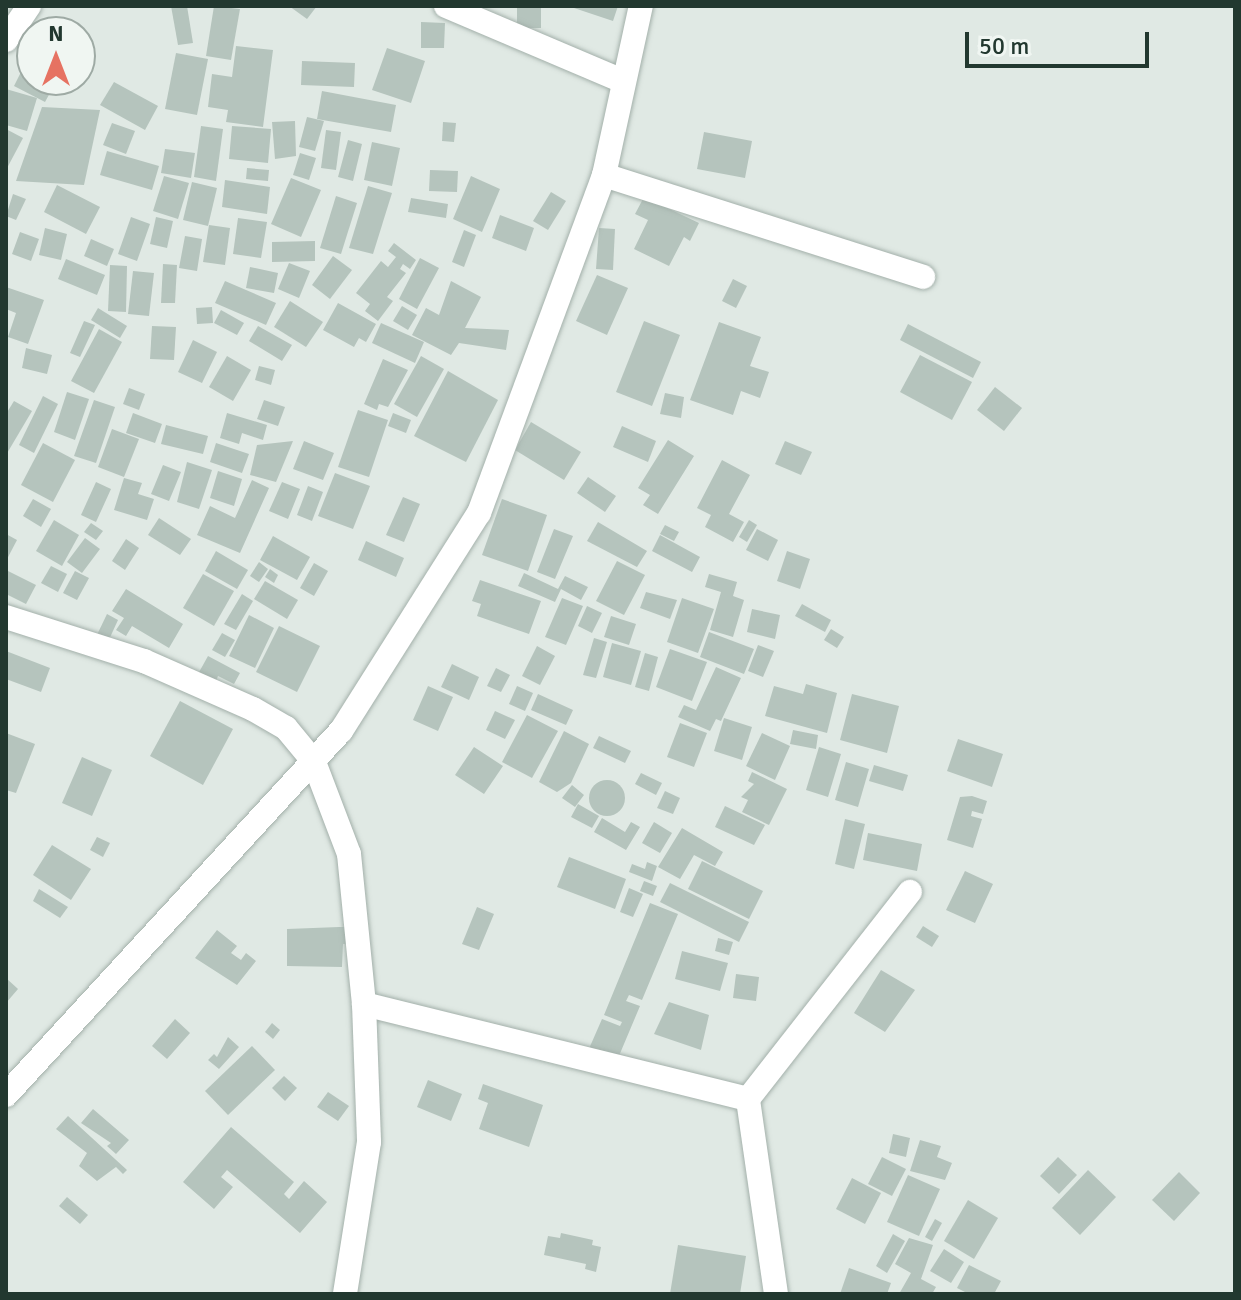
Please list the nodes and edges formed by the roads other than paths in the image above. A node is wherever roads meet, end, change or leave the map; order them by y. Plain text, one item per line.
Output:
1 (29, 6) edge
2 (446, 6) edge
3 (641, 6) edge
4 (6, 40) edge
5 (623, 81) junction
6 (604, 175) junction
7 (923, 277) dead end
8 (6, 617) edge
9 (314, 762) junction
10 (910, 892) dead end
11 (364, 1004) junction
12 (6, 1095) edge
13 (748, 1099) junction
14 (345, 1294) edge
15 (776, 1294) edge

1 - 4 street
2 - 5 street
3 - 5 street
5 - 6 street
6 - 7 street
6 - 9 street
8 - 9 street
9 - 11 street
9 - 12 street
10 - 13 street
11 - 13 street
11 - 14 street
13 - 15 street

